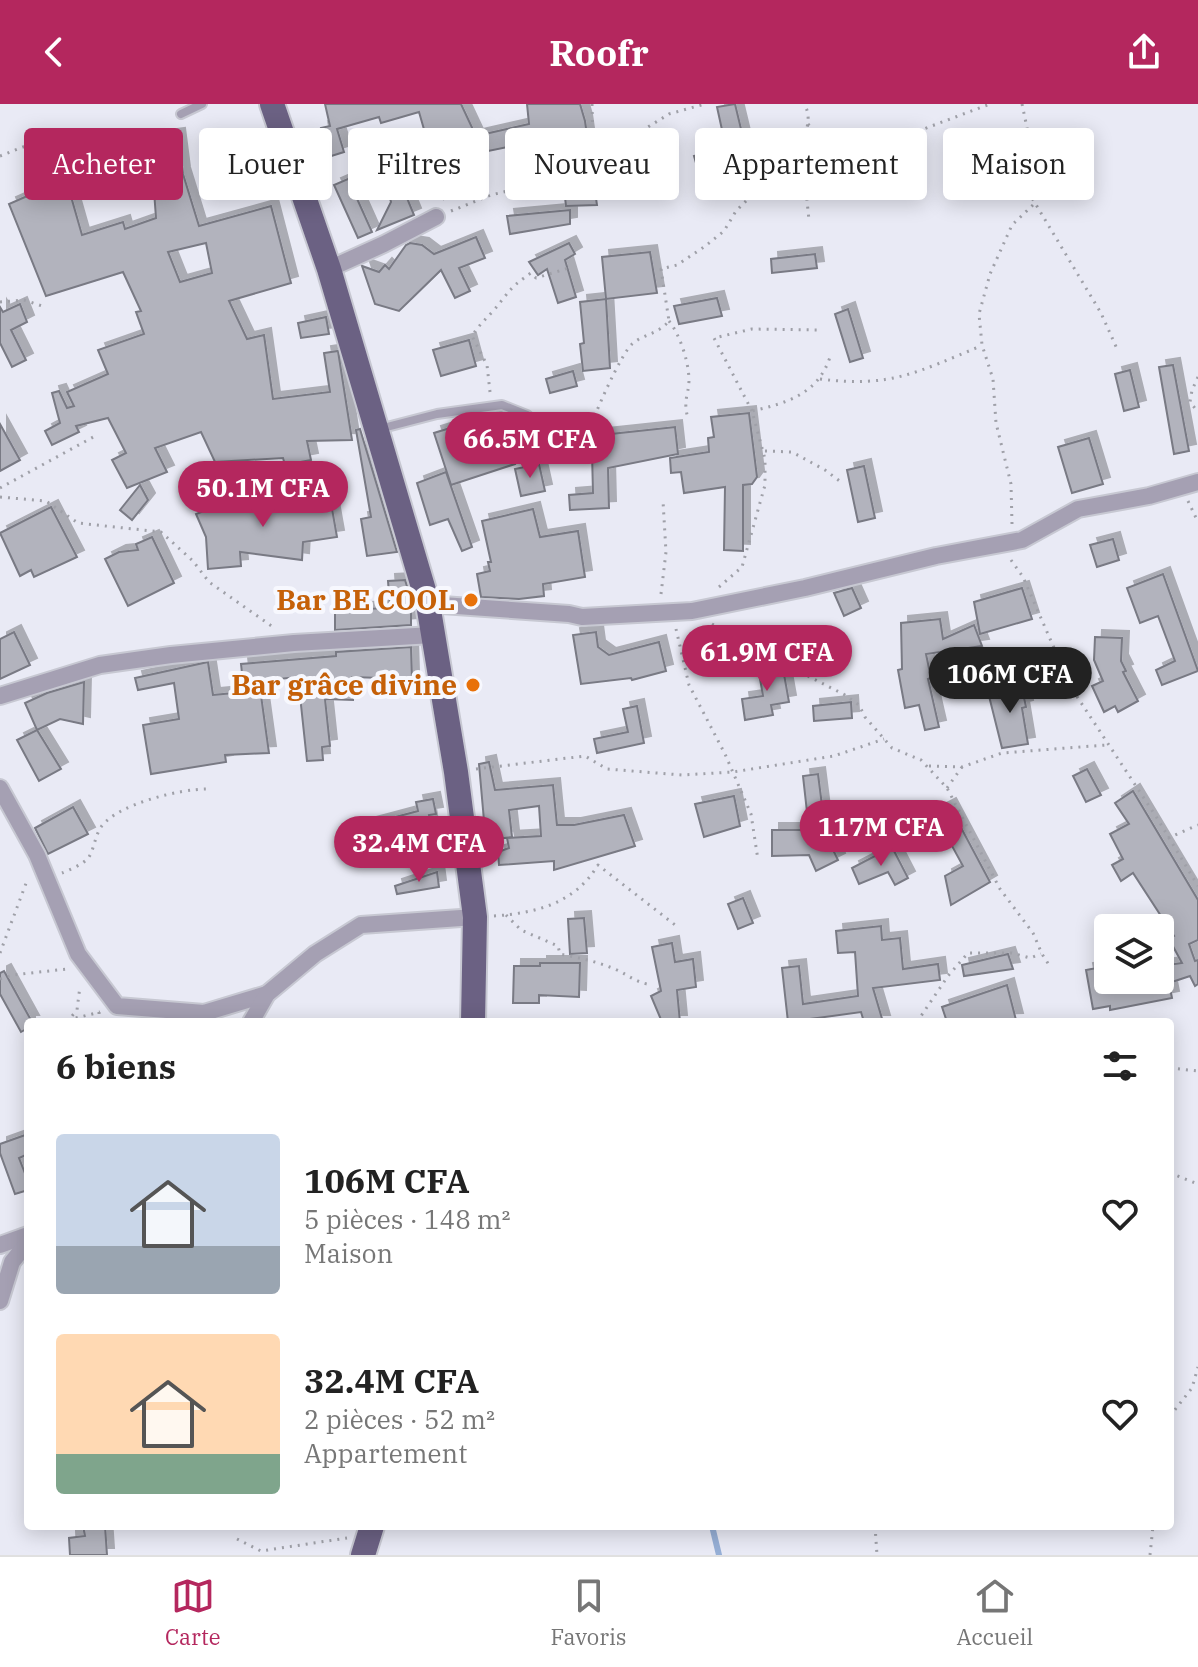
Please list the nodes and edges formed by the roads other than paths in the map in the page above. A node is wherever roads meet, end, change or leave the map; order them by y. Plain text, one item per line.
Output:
1 (202, 104) edge
2 (272, 104) edge
3 (181, 114) dead end
4 (436, 217) road end
5 (329, 269) junction
6 (378, 429) junction
7 (545, 430) road end
8 (1198, 482) edge
9 (428, 604) junction
10 (433, 635) junction
11 (0, 696) edge
12 (0, 788) edge
13 (475, 917) junction
14 (267, 994) junction
15 (253, 1018) edge
16 (473, 1018) edge
17 (24, 1236) edge
18 (0, 1245) edge
19 (24, 1247) edge
20 (0, 1301) edge

1 - 3 lane
2 - 5 main road
4 - 5 street
5 - 6 main road
6 - 7 lane
6 - 9 main road
8 - 9 street
9 - 10 main road
10 - 11 street
10 - 13 main road
12 - 14 street
13 - 14 street
13 - 16 main road
14 - 15 street
17 - 18 street
19 - 20 street

